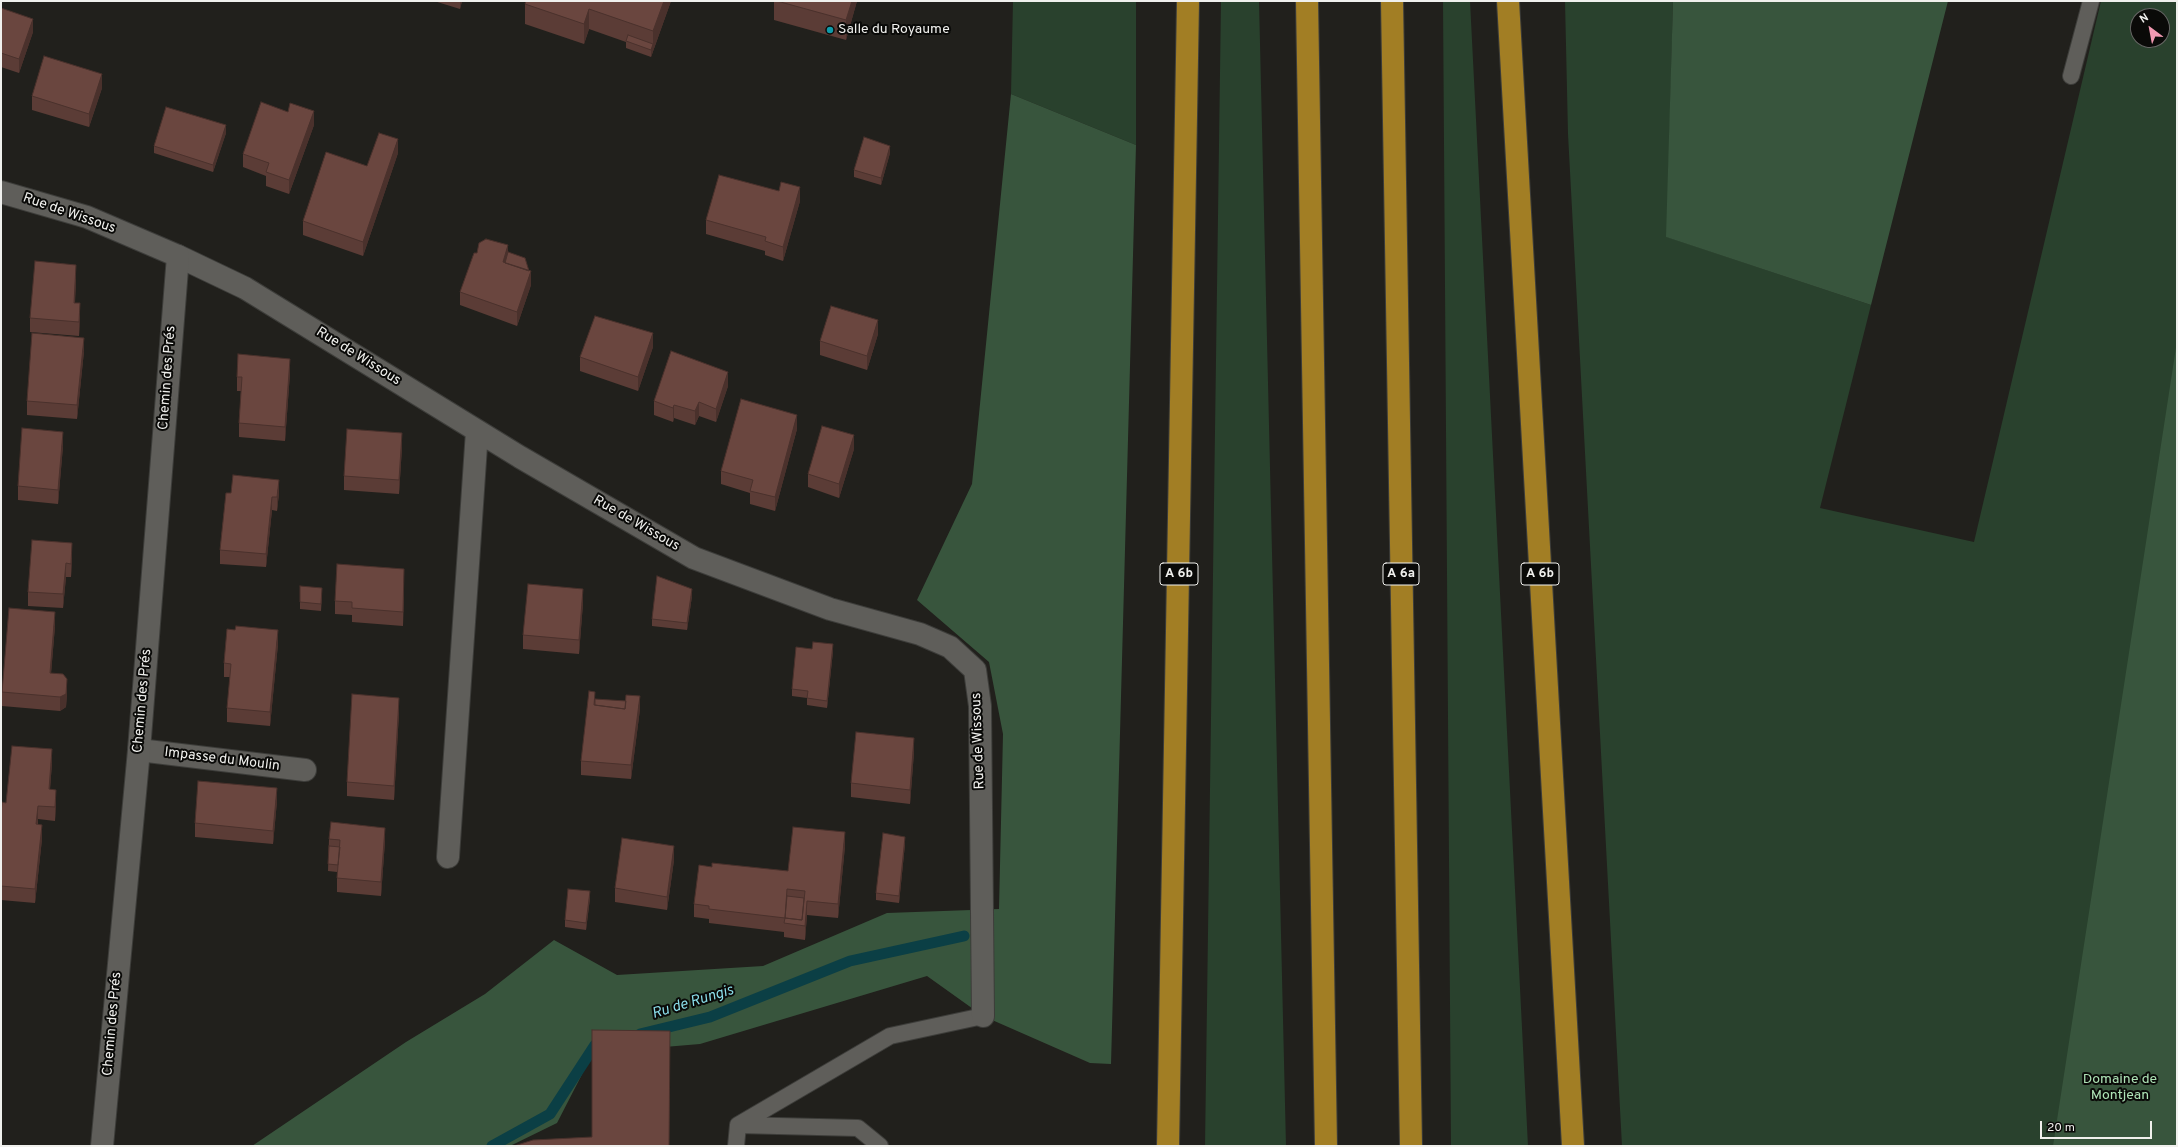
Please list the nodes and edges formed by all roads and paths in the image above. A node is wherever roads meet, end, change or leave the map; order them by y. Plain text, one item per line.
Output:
1 (1188, 1) edge
2 (1307, 1) edge
3 (1392, 1) edge
4 (1508, 1) edge
5 (2091, 1) edge
6 (2071, 76) dead end
7 (1, 192) edge
8 (178, 256) junction
9 (477, 431) junction
10 (139, 750) junction
11 (305, 770) dead end
12 (448, 856) dead end
13 (983, 1016) joint
14 (738, 1125) junction
15 (102, 1146) edge
16 (736, 1146) edge
17 (880, 1146) edge
18 (1168, 1146) edge
19 (1326, 1146) edge
20 (1411, 1146) edge
21 (1573, 1146) edge

1 - 18 highway, A 6b
2 - 19 highway
3 - 20 highway, A 6a
4 - 21 highway, A 6b
5 - 6 lane
7 - 8 street, Rue de Wissous
8 - 9 street, Rue de Wissous
8 - 10 street, Chemin des Prés
9 - 12 street
9 - 13 street, Rue de Wissous
10 - 11 street, Impasse du Moulin
10 - 15 street, Chemin des Prés
13 - 14 lane
14 - 16 lane
14 - 17 lane

